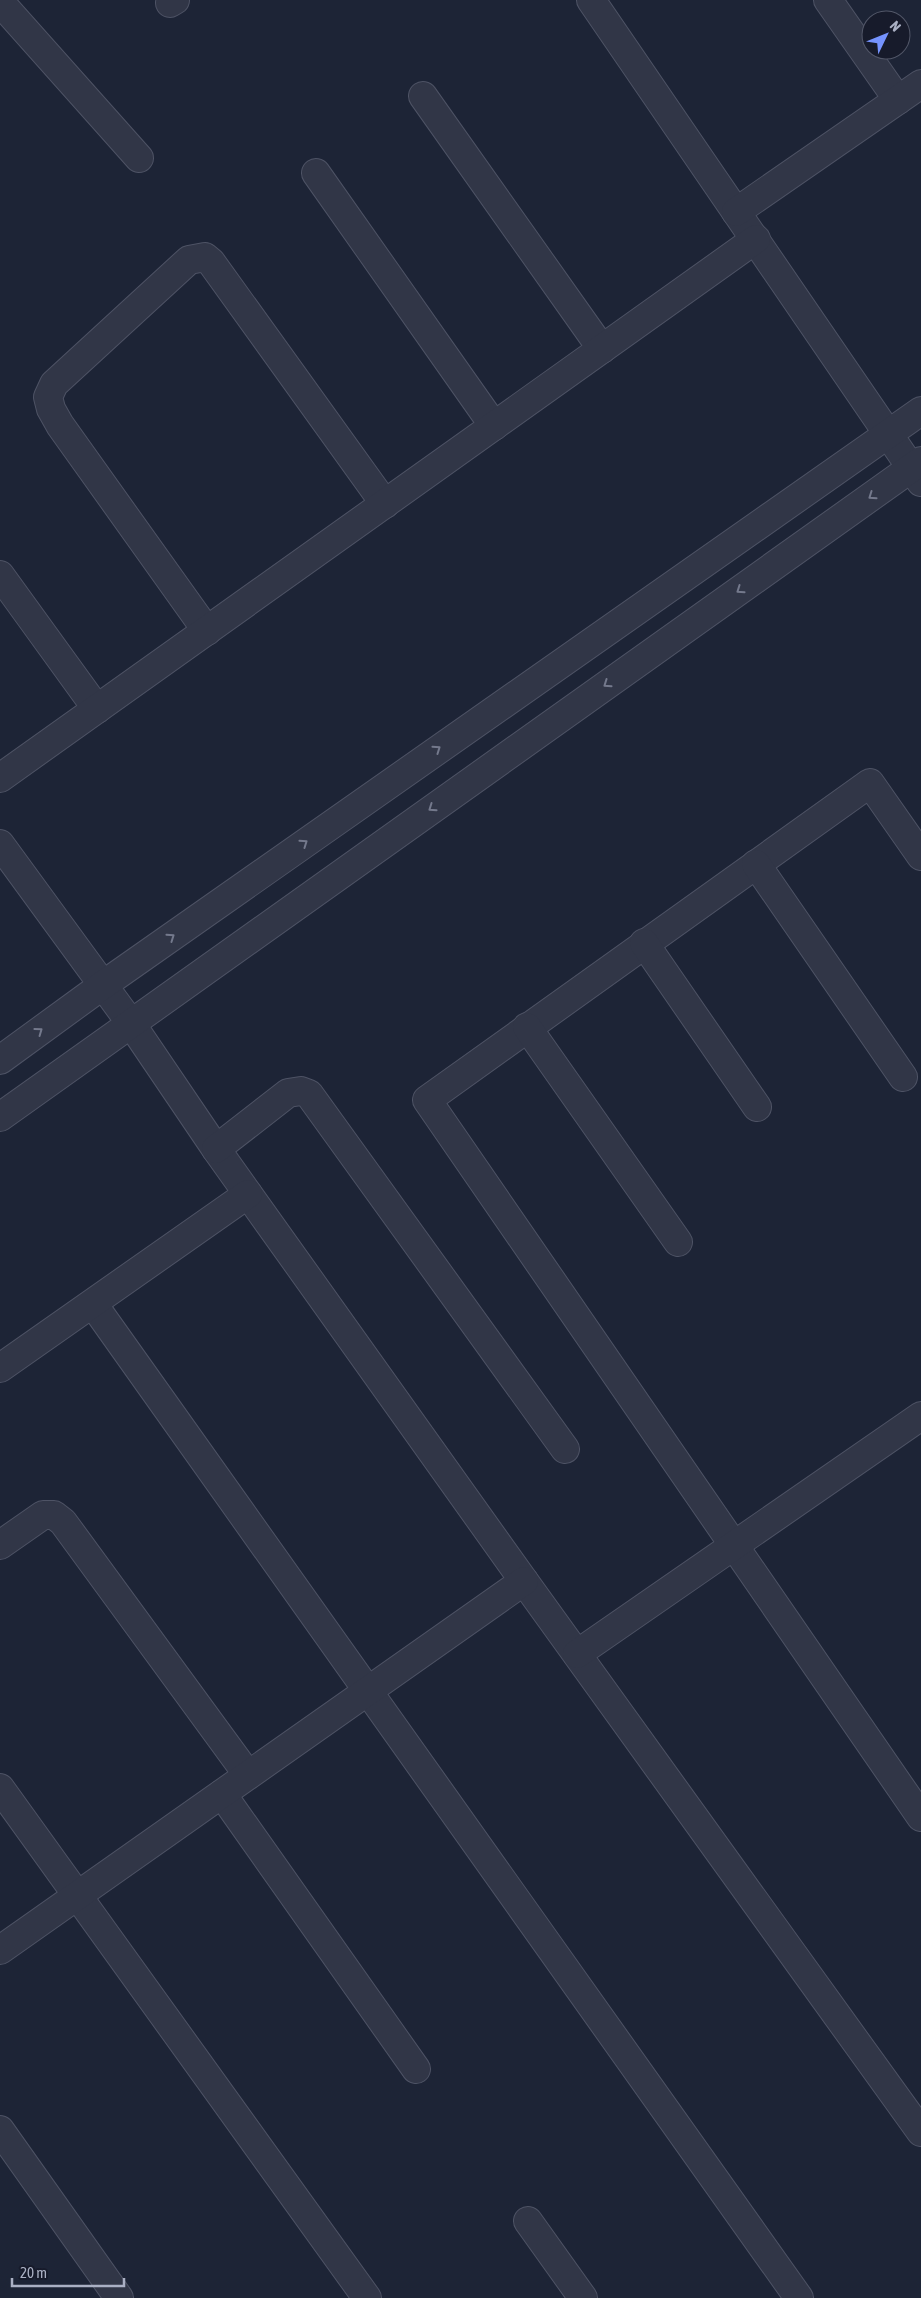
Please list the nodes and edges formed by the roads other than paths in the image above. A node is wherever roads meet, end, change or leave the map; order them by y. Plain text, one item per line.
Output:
1 (591, 0) edge
2 (828, 0) edge
3 (0, 2) edge
4 (921, 84) edge
5 (423, 96) dead end
6 (898, 100) junction
7 (139, 158) dead end
8 (316, 173) dead end
9 (736, 212) junction
10 (756, 240) junction
11 (602, 349) junction
12 (921, 411) edge
13 (494, 426) junction
14 (889, 434) junction
15 (918, 470) edge
16 (385, 504) junction
17 (0, 575) edge
18 (207, 631) junction
19 (97, 709) junction
20 (0, 778) edge
21 (0, 844) edge
22 (921, 856) edge
23 (756, 864) junction
24 (644, 943) junction
25 (103, 984) junction
26 (130, 1022) junction
27 (527, 1027) junction
28 (0, 1060) edge
29 (903, 1077) dead end
30 (757, 1107) dead end
31 (0, 1116) edge
32 (216, 1149) junction
33 (248, 1194) junction
34 (678, 1242) dead end
35 (93, 1304) junction
36 (0, 1368) edge
37 (921, 1416) edge
38 (565, 1449) dead end
39 (733, 1544) junction
40 (0, 1545) edge
41 (524, 1581) junction
42 (576, 1654) junction
43 (368, 1691) junction
44 (248, 1776) junction
45 (0, 1788) edge
46 (222, 1794) junction
47 (921, 1818) edge
48 (77, 1895) junction
49 (0, 1950) edge
50 (416, 2069) dead end
51 (0, 2130) edge
52 (921, 2132) edge
53 (528, 2221) dead end
54 (119, 2298) edge
55 (367, 2298) edge
56 (583, 2298) edge
57 (800, 2298) edge

1 - 9 street
2 - 6 street
3 - 7 street
4 - 6 street
5 - 11 street
6 - 9 street
8 - 13 street
9 - 10 street
10 - 11 street
10 - 14 street
11 - 13 street
12 - 14 street
13 - 16 street
14 - 15 street
25 -> 14 street
15 -> 26 street
16 - 18 street
16 - 18 street
17 - 19 street
18 - 19 street
19 - 20 street
21 - 25 street
22 - 23 street
23 - 24 street
23 - 29 street
24 - 27 street
24 - 30 street
25 - 26 street
28 -> 25 street
26 - 31 street
26 - 32 street
27 - 34 street
27 - 39 street
32 - 33 street
32 - 38 street
33 - 35 street
33 - 41 street
35 - 36 street
35 - 43 street
37 - 39 street
39 - 42 street
39 - 47 street
40 - 44 street
41 - 42 street
41 - 43 street
42 - 52 street
43 - 44 street
43 - 57 street
44 - 46 street
45 - 48 street
46 - 48 street
46 - 50 street
48 - 49 street
48 - 55 street
51 - 54 street
53 - 56 street

